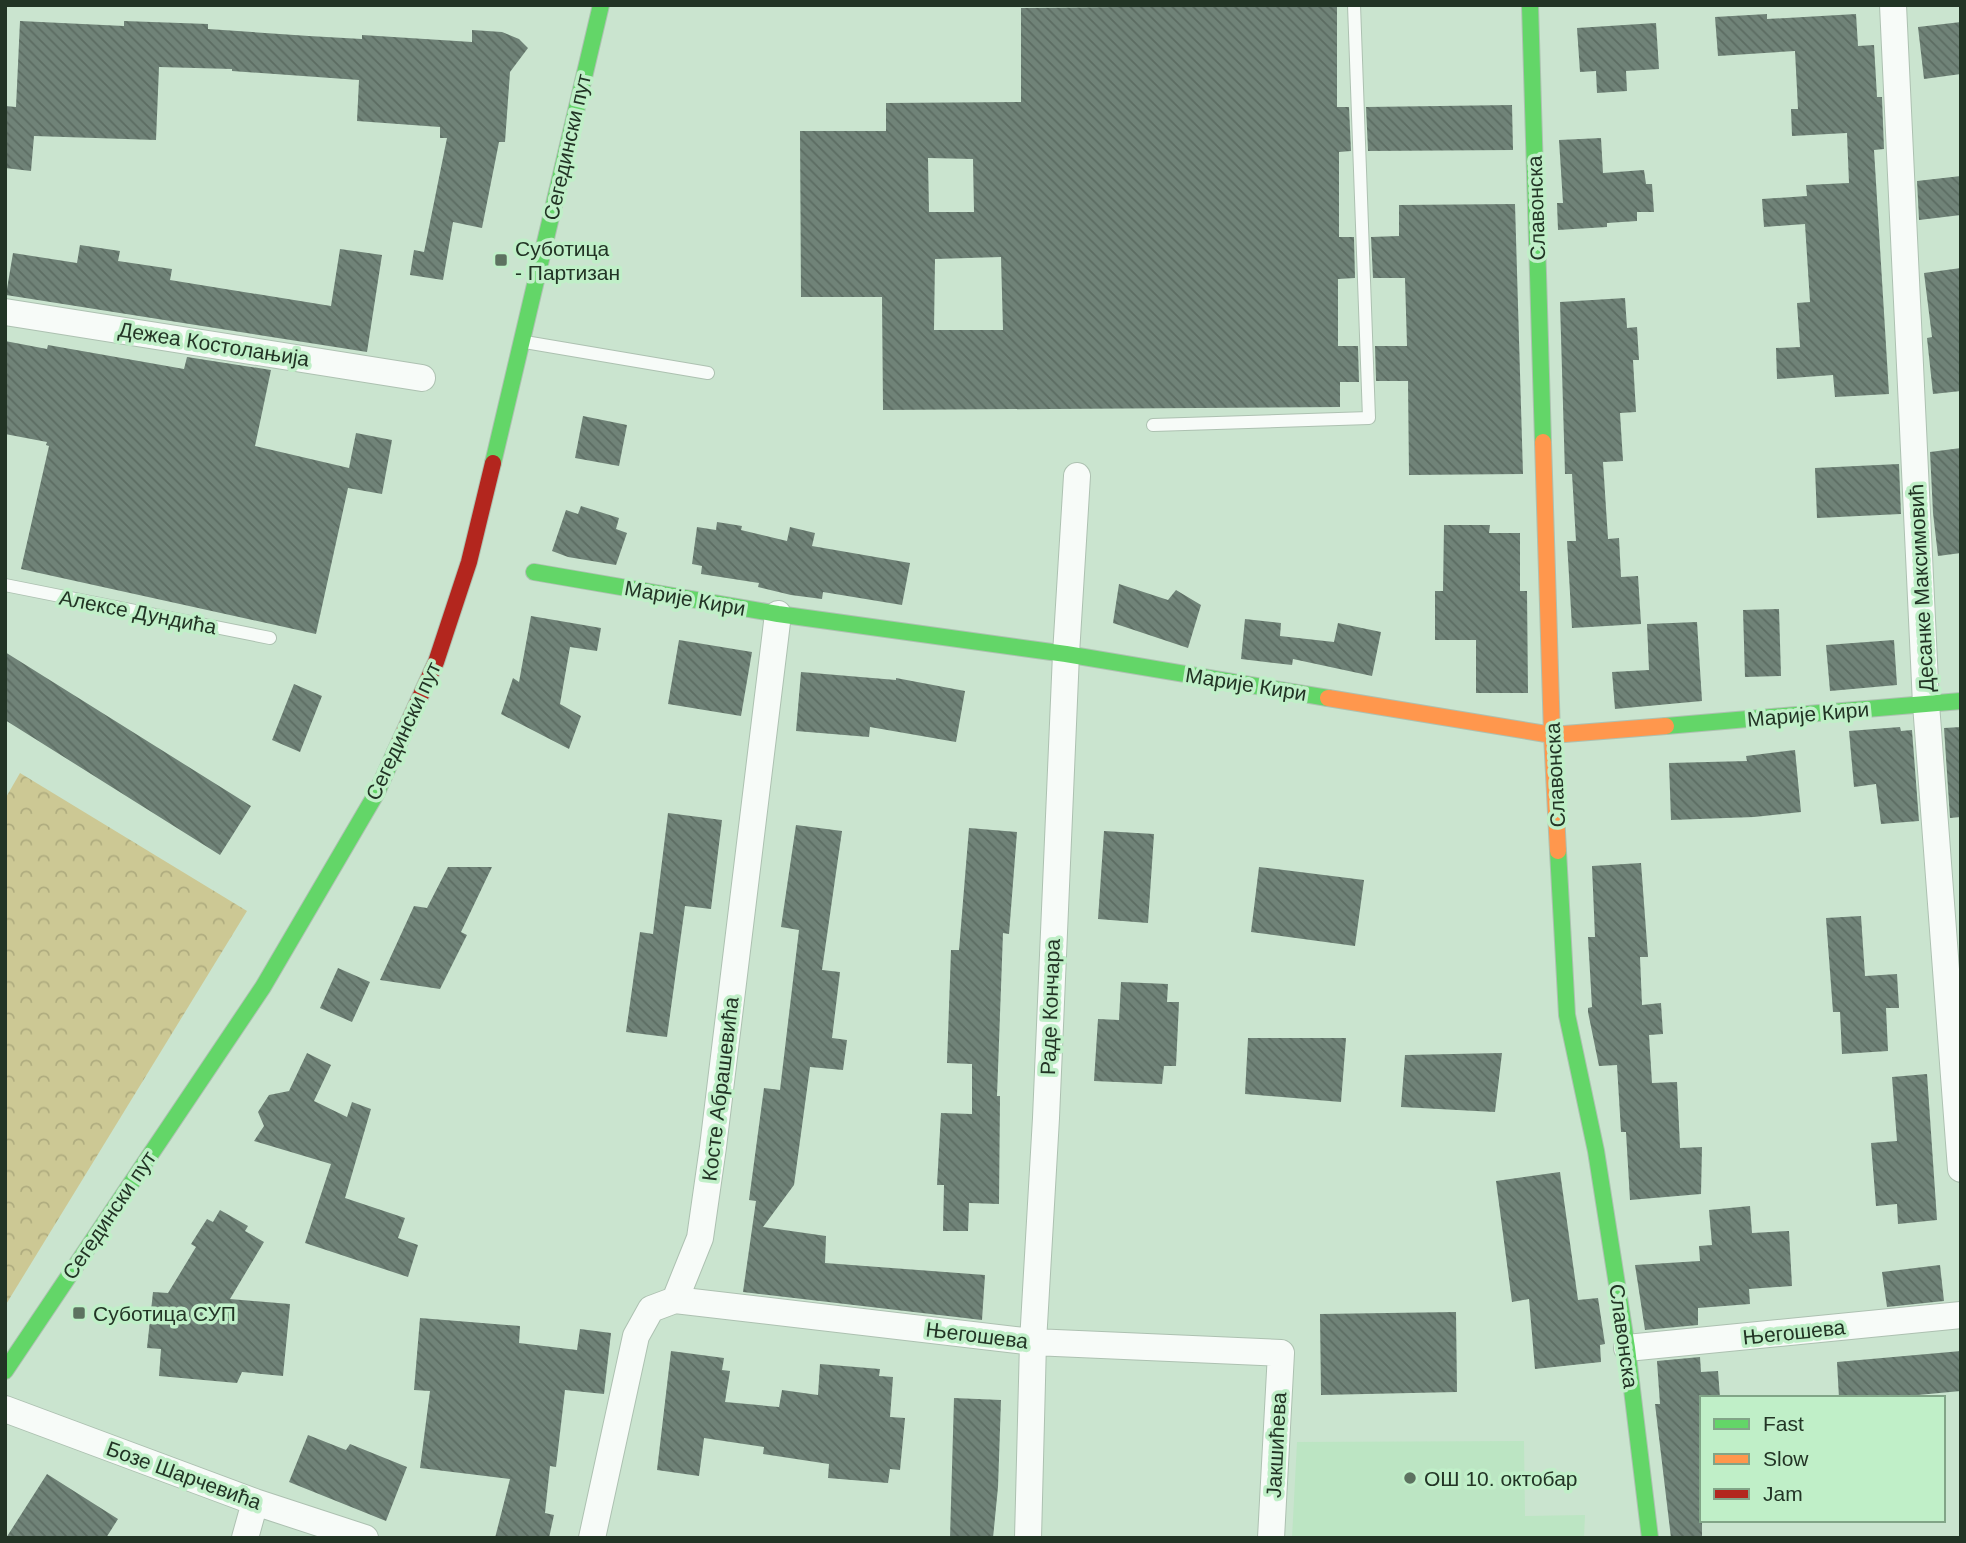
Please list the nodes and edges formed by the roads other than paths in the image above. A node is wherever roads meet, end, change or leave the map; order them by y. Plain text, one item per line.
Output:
1 (601, 5) edge
2 (1354, 5) edge
3 (1530, 5) edge
4 (1893, 5) edge
5 (5, 312) edge
6 (521, 341) junction
7 (708, 373) dead end
8 (422, 379) dead end
9 (1153, 425) dead end
10 (1077, 476) dead end
11 (534, 572) dead end
12 (5, 585) edge
13 (778, 614) junction
14 (270, 638) dead end
15 (1066, 654) junction
16 (1961, 701) edge
17 (1926, 704) junction
18 (1552, 735) junction
19 (1961, 1169) edge
20 (675, 1300) junction
21 (1961, 1315) edge
22 (1033, 1342) junction
23 (1627, 1348) junction
24 (1282, 1353) joint
25 (5, 1371) edge
26 (5, 1409) edge
27 (255, 1502) junction
28 (244, 1538) edge
29 (365, 1538) edge
30 (592, 1538) edge
31 (1028, 1538) edge
32 (1270, 1538) edge
33 (1650, 1538) edge

1 - 6 street, Сегедински пут
2 - 9 lane
3 - 18 street, Славонска
4 - 17 street, Десанке Максимовић
5 - 8 street, Дежеа Костолањија
6 - 7 lane
6 - 25 street, Сегедински пут
10 - 15 street, Раде Кончара
11 - 13 street, Марије Кири
12 - 14 lane, Алексе Дундића
13 - 15 street, Марије Кири
13 - 20 street, Косте Абрашевића
15 - 18 street, Марије Кири
15 - 22 street, Раде Кончара
16 - 17 street, Марије Кири
17 - 18 street, Марије Кири
17 - 19 street, Десанке Максимовић
18 - 23 street, Славонска
20 - 22 street, Његошева
20 - 30 street
21 - 23 street, Његошева
22 - 24 street, Његошева
22 - 31 street, Раде Кончара
23 - 33 street, Славонска
24 - 32 street, Јакшићева
26 - 27 street, Бозе Шарчевића
27 - 28 street
27 - 29 street, Бозе Шарчевића

